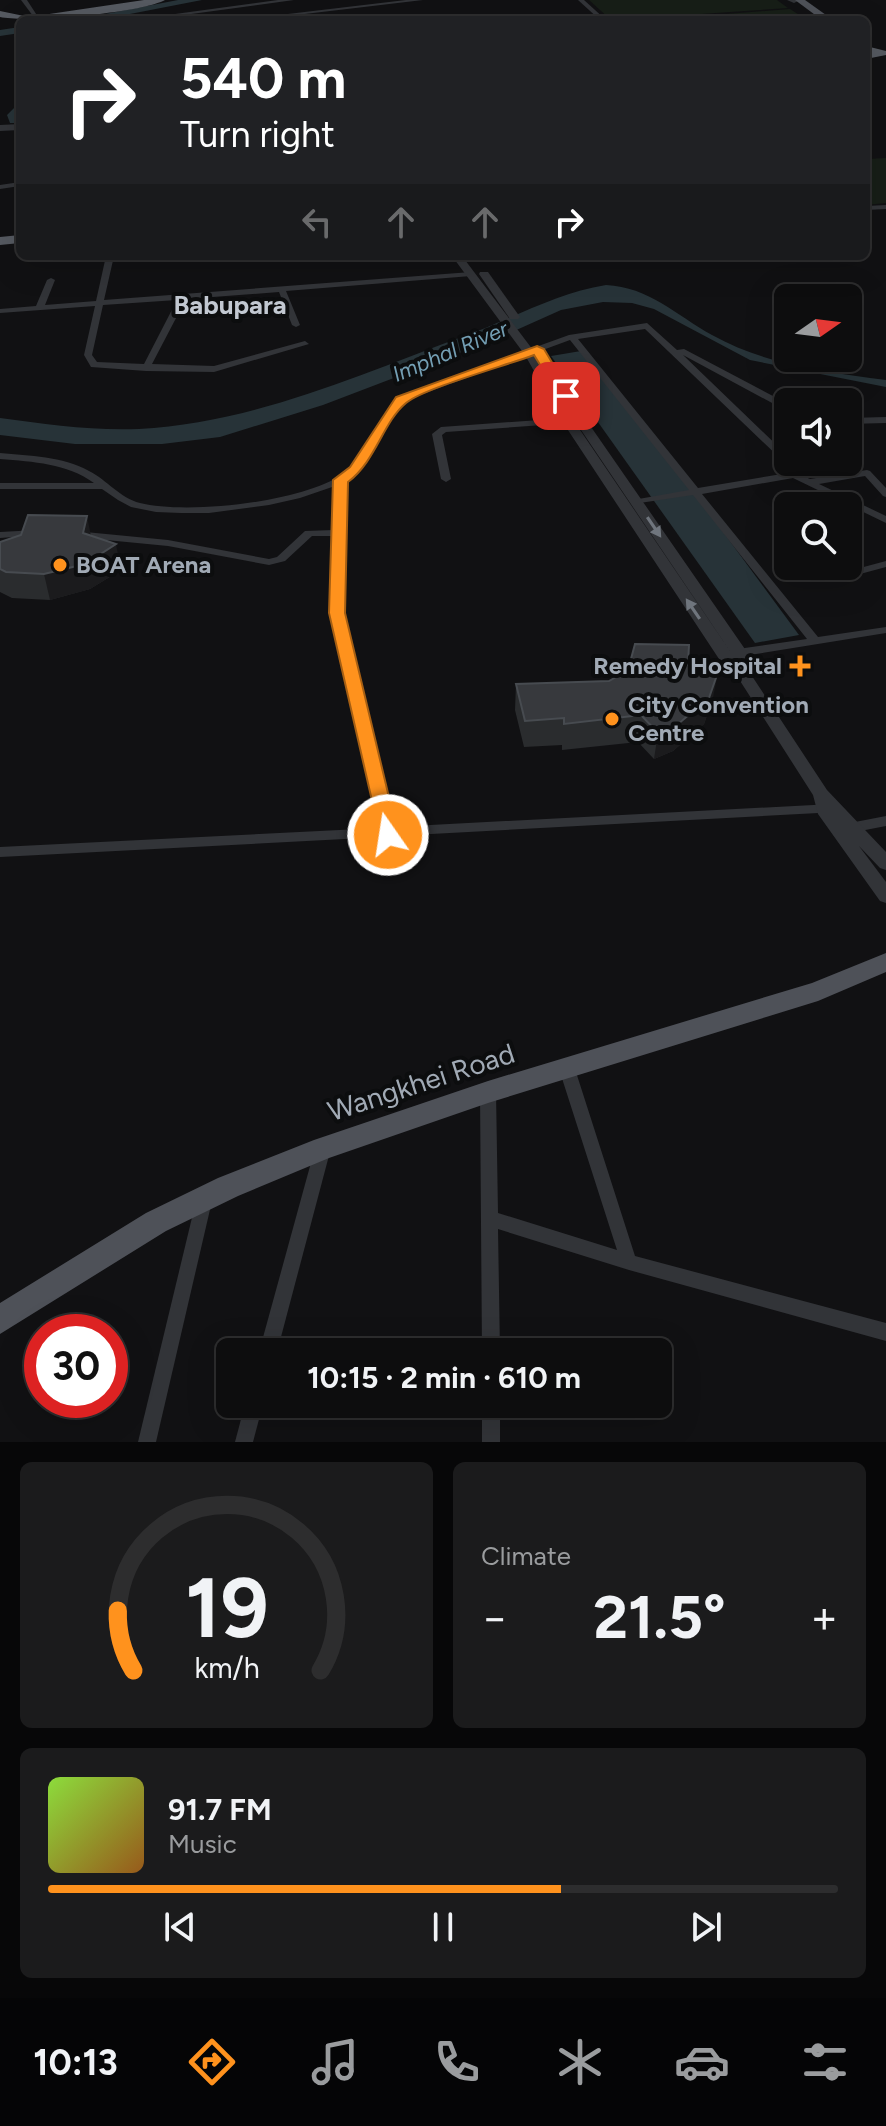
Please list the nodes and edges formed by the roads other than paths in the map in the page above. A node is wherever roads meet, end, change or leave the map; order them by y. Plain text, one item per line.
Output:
1 (148, 0) edge
2 (161, 0) edge
3 (291, 0) edge
4 (420, 0) edge
5 (581, 0) edge
6 (794, 0) edge
7 (50, 16) edge
8 (53, 16) edge
9 (165, 16) edge
10 (275, 16) edge
11 (599, 16) edge
12 (815, 16) edge
13 (821, 16) edge
14 (109, 260) edge
15 (460, 260) edge
16 (473, 260) edge
17 (471, 274) junction
18 (51, 280) dead end
19 (282, 290) junction
20 (182, 298) junction
21 (101, 303) junction
22 (40, 307) junction
23 (0, 311) edge
24 (296, 325) dead end
25 (572, 337) junction
26 (666, 343) junction
27 (305, 344) dead end
28 (531, 349) junction
29 (146, 368) junction
30 (774, 401) edge
31 (886, 420) edge
32 (568, 421) junction
33 (862, 421) edge
34 (774, 448) edge
35 (0, 456) edge
36 (791, 476) edge
37 (799, 476) edge
38 (446, 479) dead end
39 (340, 480) junction
40 (811, 482) junction
41 (0, 486) edge
42 (102, 486) junction
43 (698, 491) junction
44 (886, 494) edge
45 (637, 502) junction
46 (886, 520) edge
47 (341, 533) junction
48 (50, 534) edge
49 (66, 534) edge
50 (0, 535) edge
51 (886, 564) edge
52 (862, 570) edge
53 (886, 630) edge
54 (815, 641) junction
55 (739, 652) junction
56 (724, 656) junction
57 (740, 670) junction
58 (828, 804) junction
59 (886, 821) edge
60 (855, 827) junction
61 (388, 835) junction
62 (0, 852) edge
63 (886, 863) edge
64 (886, 896) edge
65 (886, 962) edge
66 (567, 1069) junction
67 (488, 1092) junction
68 (323, 1148) junction
69 (205, 1198) junction
70 (492, 1219) junction
71 (629, 1262) junction
72 (0, 1320) edge
73 (886, 1332) edge
74 (272, 1338) edge
75 (491, 1338) edge
76 (250, 1418) edge
77 (491, 1418) edge
78 (147, 1442) edge
79 (244, 1442) edge
80 (491, 1442) edge

1 - 7 highway
2 - 8 highway
3 - 9 street
4 - 10 street
5 - 11 street
6 - 12 main road
6 - 13 main road
14 - 21 street
15 - 17 street
16 - 28 street
17 - 19 street
17 - 28 street
18 - 22 street
19 - 20 street
19 - 24 street
20 - 21 street
20 - 29 street
21 - 22 street
21 - 29 street
22 - 23 street
25 - 26 street
25 - 28 street
25 - 43 street
26 - 30 street
26 - 34 street
27 - 29 street
28 - 32 street
28 - 39 street
28 - 45 street
31 - 33 street
32 - 38 street
56 -> 32 street
35 - 42 street
36 - 43 street
37 - 40 street
39 - 42 street
39 - 47 street
40 - 44 street
40 - 46 street
41 - 42 street
43 - 45 street
43 - 54 street
45 -> 55 street
47 - 49 street
47 - 61 street
48 - 50 street
51 - 52 street
53 - 54 street
54 - 55 street
55 - 56 street
55 - 57 street
56 - 57 street
57 - 58 street
58 - 60 street
58 - 61 street
58 - 64 street
59 - 60 street
60 - 63 street
61 - 62 street
65 - 66 main road, Wangkhei Road
66 - 67 main road, Wangkhei Road
66 - 71 street
67 - 68 main road, Wangkhei Road
67 - 70 street
68 - 69 main road, Wangkhei Road
68 - 74 street
69 - 72 main road, Wangkhei Road
69 - 78 street
70 - 71 street
70 - 75 street
71 - 73 street
76 - 79 street
77 - 80 street

